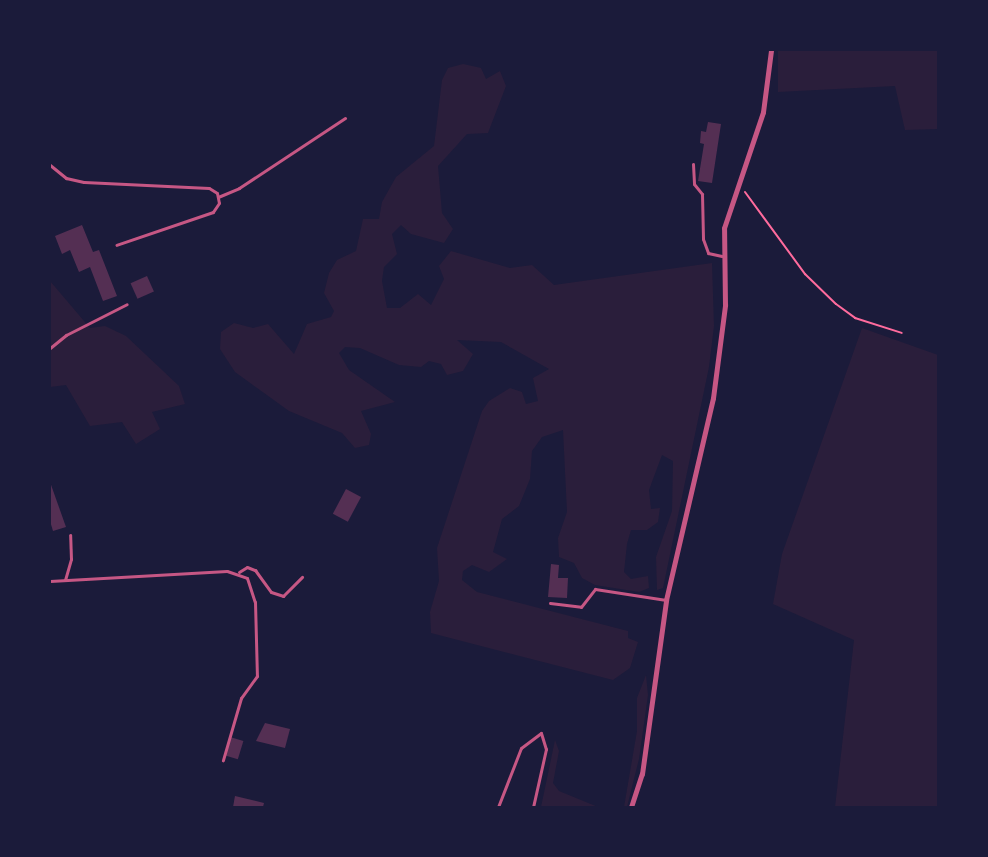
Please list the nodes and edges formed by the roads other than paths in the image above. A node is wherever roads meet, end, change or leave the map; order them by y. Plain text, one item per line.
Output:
1 (771, 50) edge
2 (345, 118) dead end
3 (693, 164) dead end
4 (50, 165) edge
5 (218, 196) junction
6 (116, 245) dead end
7 (722, 256) junction
8 (127, 304) dead end
9 (50, 348) edge
10 (70, 536) dead end
11 (239, 572) junction
12 (302, 577) dead end
13 (65, 580) junction
14 (50, 581) edge
15 (666, 600) junction
16 (550, 603) dead end
17 (223, 760) dead end
18 (498, 807) edge
19 (533, 807) edge
20 (631, 807) edge

1 - 7 street
2 - 5 lane
3 - 7 lane
4 - 5 lane
5 - 6 lane
7 - 15 street
8 - 9 lane
10 - 13 lane
11 - 12 lane
11 - 13 lane
11 - 17 lane
13 - 14 lane
15 - 16 lane
15 - 20 street
18 - 19 lane

